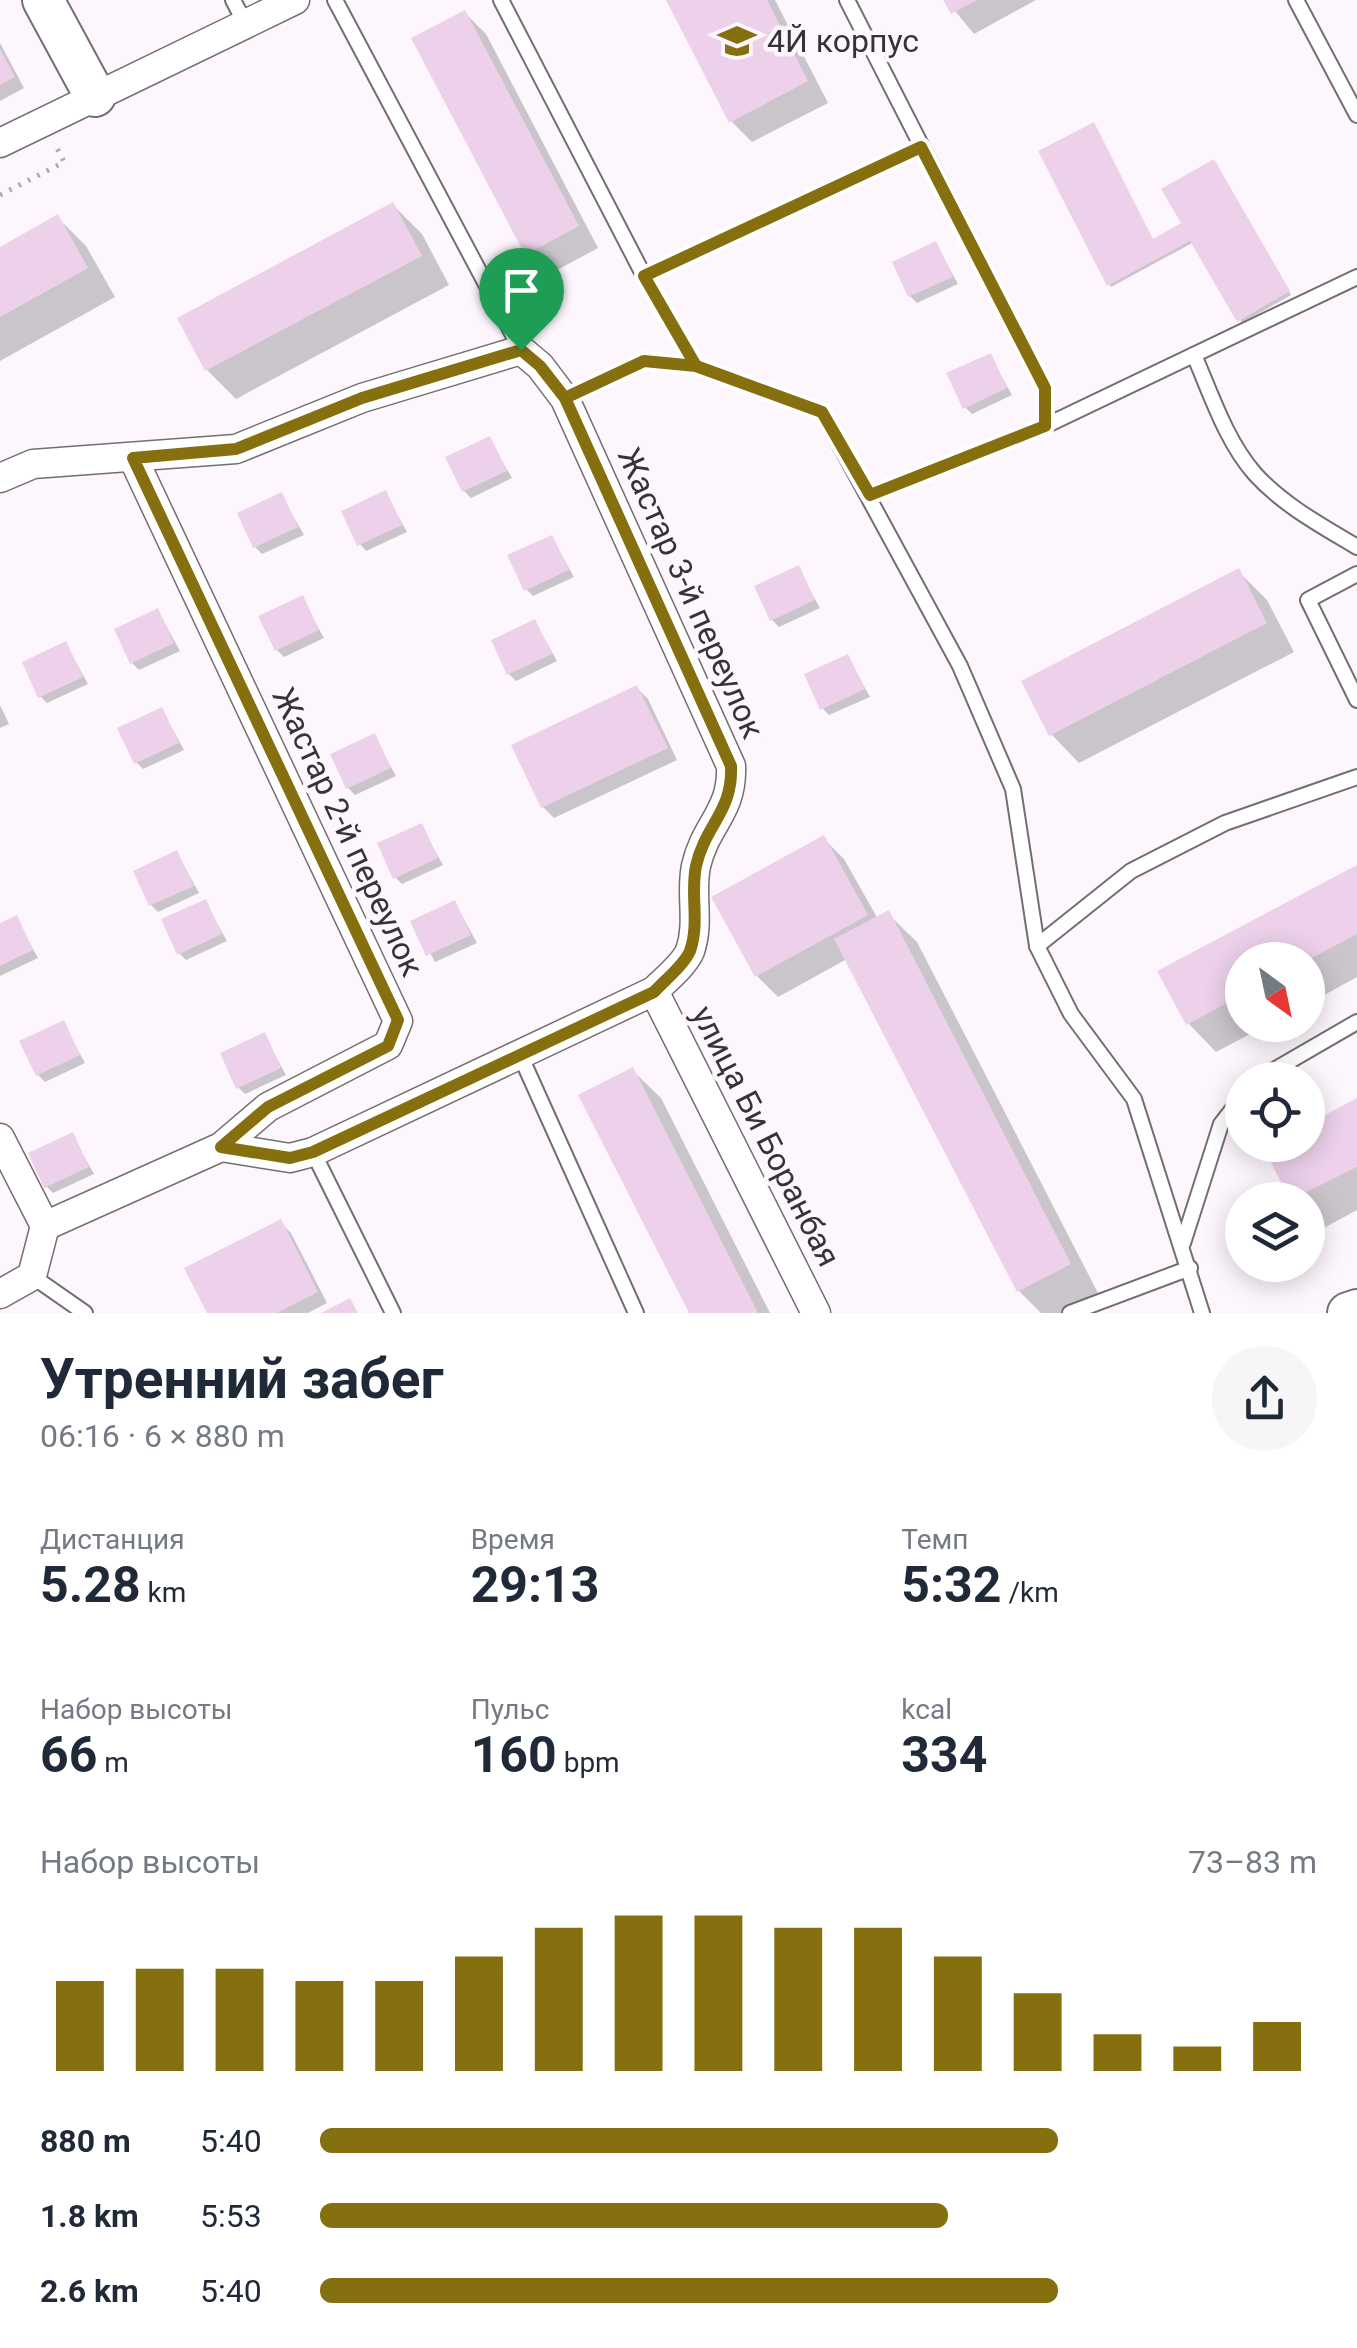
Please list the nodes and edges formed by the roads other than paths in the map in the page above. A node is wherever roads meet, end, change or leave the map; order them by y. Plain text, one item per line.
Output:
1 (44, 0) edge
2 (335, 0) edge
3 (501, 0) edge
4 (847, 0) edge
5 (1296, 0) edge
6 (281, 3) edge
7 (240, 13) edge
8 (95, 96) junction
9 (1357, 115) edge
10 (0, 143) edge
11 (921, 147) junction
12 (644, 276) junction
13 (1357, 276) edge
14 (521, 350) junction
15 (1194, 355) junction
16 (696, 366) junction
17 (565, 398) junction
18 (1045, 426) junction
19 (133, 458) junction
20 (0, 478) edge
21 (870, 495) junction
22 (1357, 548) edge
23 (1357, 574) edge
24 (1357, 700) edge
25 (1357, 777) edge
26 (1038, 946) junction
27 (654, 992) junction
28 (1357, 1022) edge
29 (521, 1057) junction
30 (1287, 1062) edge
31 (1225, 1120) edge
32 (0, 1138) edge
33 (221, 1147) junction
34 (313, 1152) junction
35 (45, 1226) junction
36 (1183, 1244) junction
37 (1190, 1268) junction
38 (32, 1276) junction
39 (0, 1294) edge
40 (1357, 1310) edge
41 (86, 1313) edge
42 (394, 1313) edge
43 (636, 1313) edge
44 (816, 1313) edge
45 (1070, 1313) edge
46 (1202, 1313) edge
47 (1348, 1313) edge

1 - 8 street
2 - 14 lane
3 - 12 lane
4 - 11 lane
5 - 9 lane
6 - 7 street
7 - 8 street
8 - 10 street
11 - 12 lane
11 - 18 lane
12 - 16 lane
13 - 15 lane
14 - 17 street, Жастар 3-й переулок
14 - 19 street
15 - 18 lane
15 - 22 lane
16 - 17 lane
16 - 21 lane
17 - 27 street, Жастар 3-й переулок
18 - 21 lane
19 - 20 street
19 - 33 street, Жастар 2-й переулок
21 - 26 lane
23 - 24 lane
25 - 26 lane
26 - 36 lane
27 - 29 street, Жастар 3-й переулок
27 - 44 street, улица Би Боранбая
28 - 30 lane
29 - 34 street, Жастар 3-й переулок
29 - 43 lane
31 - 36 lane
32 - 35 street
33 - 34 street, Жастар 3-й переулок
33 - 35 street, Жастар 2-й переулок
34 - 42 lane
35 - 38 street
36 - 37 lane
37 - 45 lane
37 - 46 lane
38 - 39 street
38 - 41 lane
40 - 47 street

